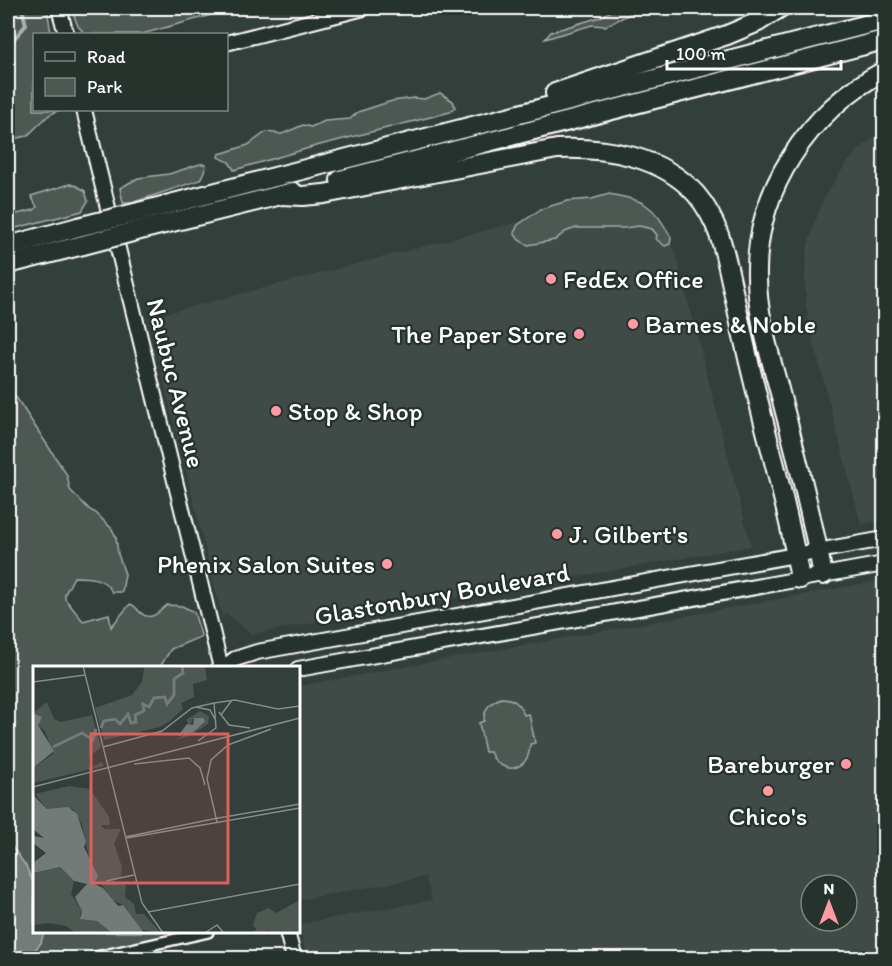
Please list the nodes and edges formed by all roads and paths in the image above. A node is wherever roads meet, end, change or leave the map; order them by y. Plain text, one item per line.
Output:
1 (59, 8) edge
2 (364, 8) edge
3 (780, 8) edge
4 (885, 20) edge
5 (66, 33) edge
6 (885, 40) edge
7 (228, 42) edge
8 (885, 71) edge
9 (84, 111) edge
10 (483, 123) junction
11 (281, 195) junction
12 (142, 220) junction
13 (81, 236) junction
14 (8, 246) edge
15 (8, 264) edge
16 (885, 539) edge
17 (818, 550) junction
18 (796, 555) junction
19 (885, 564) edge
20 (823, 575) junction
21 (800, 579) junction
22 (496, 609) junction
23 (474, 613) junction
24 (500, 633) junction
25 (478, 637) junction
26 (222, 666) edge
27 (225, 666) edge
28 (300, 669) edge
29 (204, 933) edge
30 (287, 933) edge
31 (96, 957) dead end
32 (294, 958) edge

1 - 5 street
2 - 7 street
3 - 10 highway
4 - 10 highway
6 - 11 highway
8 - 17 highway
9 - 26 street, Naubuc Avenue
10 - 12 highway
11 - 12 highway
11 - 18 highway
12 - 13 highway, bridge
13 - 14 highway
13 - 15 highway
16 - 17 street, Glastonbury Boulevard
17 - 18 street, Glastonbury Boulevard
17 - 20 highway
18 - 21 highway
18 - 22 street, Glastonbury Boulevard
19 - 20 street, Glastonbury Boulevard
20 - 21 street, Glastonbury Boulevard
21 - 24 street, Glastonbury Boulevard
22 - 23 street, Glastonbury Boulevard
22 - 24 street
23 - 25 street
23 - 27 street, Glastonbury Boulevard
24 - 25 street, Glastonbury Boulevard
25 - 28 street, Glastonbury Boulevard
29 - 31 street
30 - 32 street

